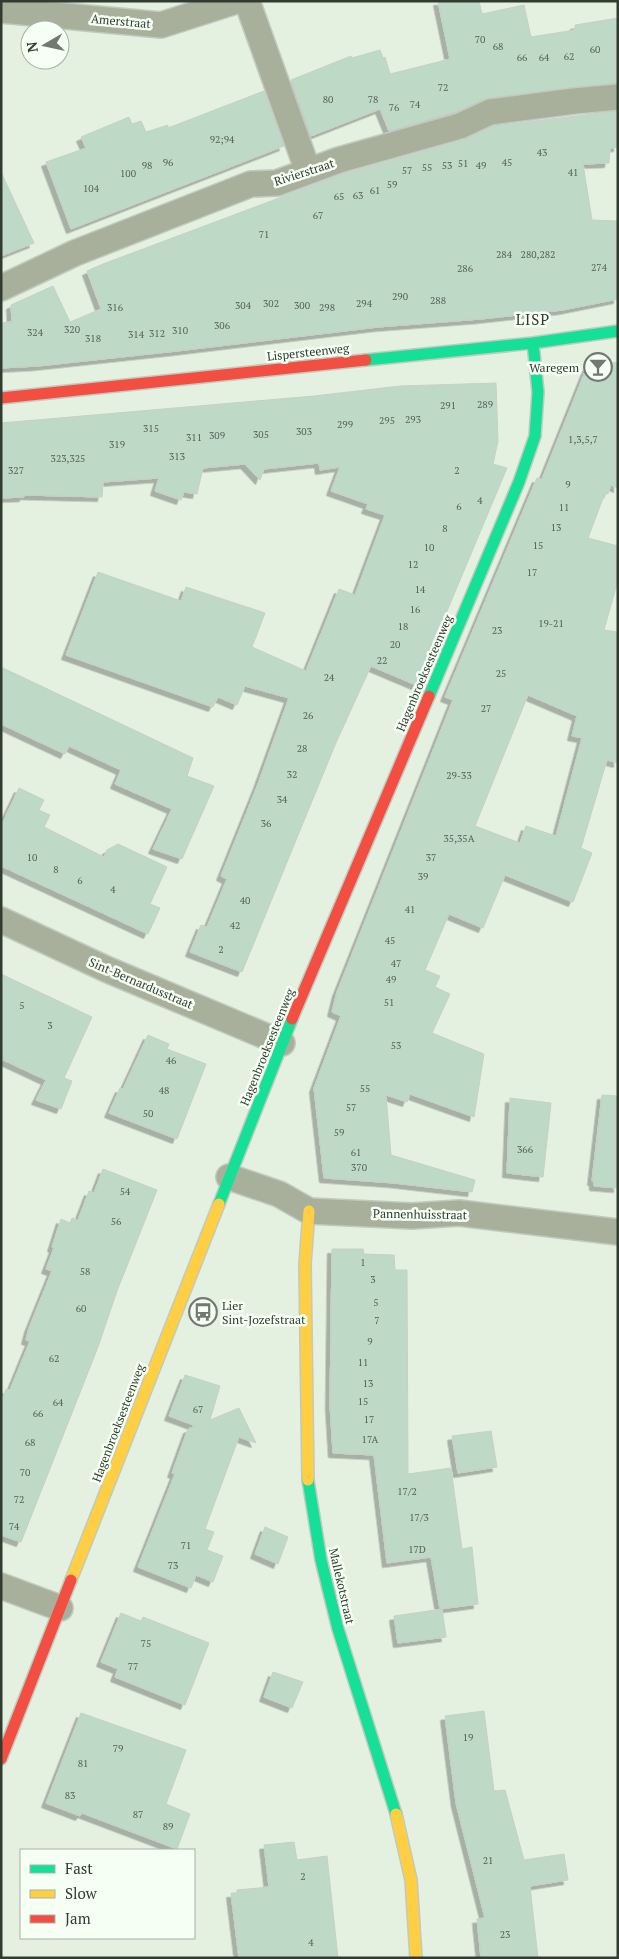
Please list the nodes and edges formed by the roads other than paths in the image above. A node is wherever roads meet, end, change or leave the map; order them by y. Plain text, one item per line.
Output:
1 (236, 1) edge
2 (247, 1) edge
3 (1, 10) edge
4 (618, 98) edge
5 (308, 171) junction
6 (1, 288) edge
7 (618, 331) edge
8 (533, 343) junction
9 (1, 398) edge
10 (1, 920) edge
11 (282, 1043) junction
12 (230, 1177) junction
13 (309, 1210) junction
14 (618, 1232) edge
15 (1, 1586) edge
16 (60, 1608) junction
17 (1, 1759) edge
18 (416, 1958) edge

1 - 3 street, Amerstraat
2 - 5 street
4 - 5 street, Rivierstraat
5 - 6 street, Rivierstraat
7 - 8 street, Lispersteenweg
8 - 9 street, Lispersteenweg
8 - 11 street, Hagenbroeksesteenweg
10 - 11 street, Sint-Bernardusstraat
11 - 12 street, Hagenbroeksesteenweg
12 - 13 street, Pannenhuisstraat
12 - 16 street, Hagenbroeksesteenweg
13 - 14 street, Pannenhuisstraat
13 - 18 street, Mallekotstraat
15 - 16 street
16 - 17 street, Hagenbroeksesteenweg

